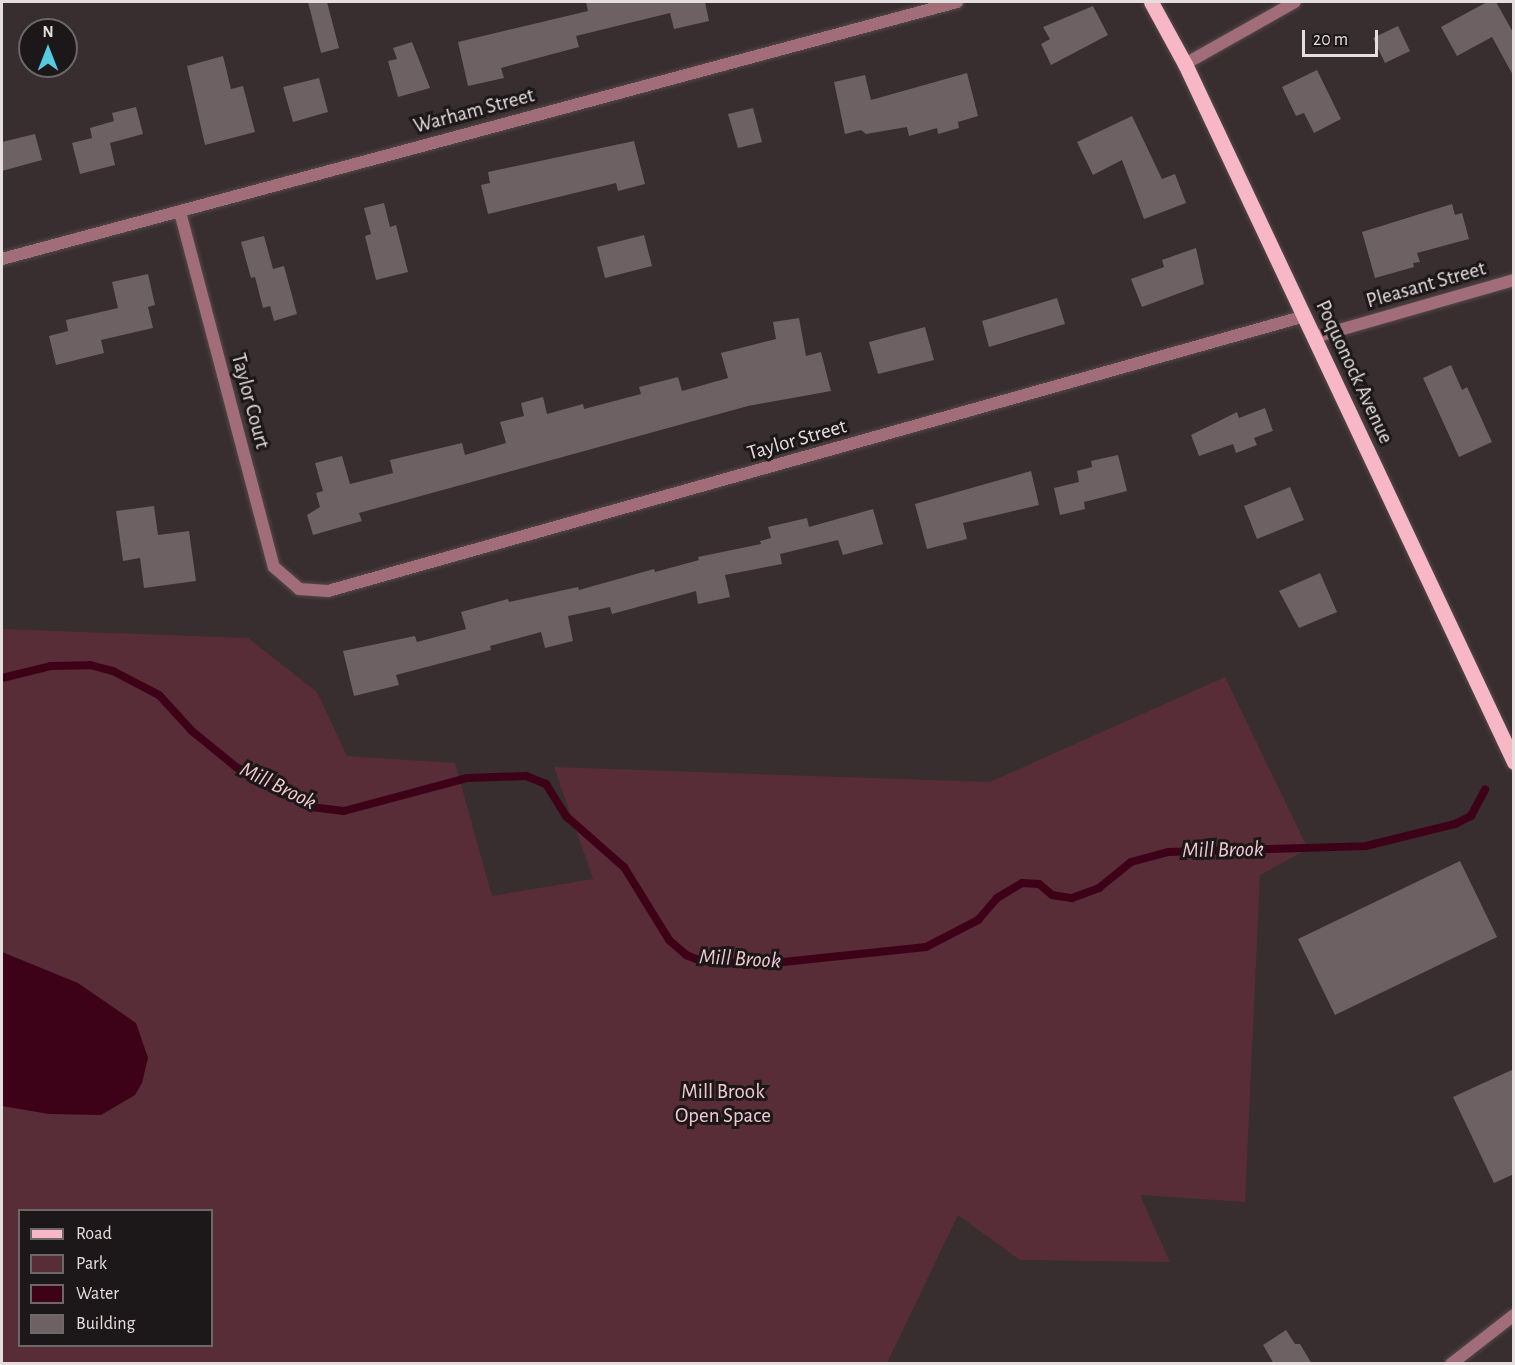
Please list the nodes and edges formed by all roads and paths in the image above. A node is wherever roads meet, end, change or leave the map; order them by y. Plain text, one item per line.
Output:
1 (957, 2) edge
2 (1151, 2) edge
3 (1295, 2) edge
4 (1185, 64) junction
5 (180, 212) junction
6 (2, 259) edge
7 (1514, 280) edge
8 (1305, 316) junction
9 (1315, 337) junction
10 (299, 589) joint
11 (1514, 762) edge
12 (1514, 1315) edge
13 (1451, 1364) edge

1 - 5 street, Warham Street
2 - 4 main road, Poquonock Avenue
3 - 4 street
4 - 8 main road, Poquonock Avenue
5 - 6 street, Warham Street
5 - 10 street, Taylor Court
7 - 9 street, Pleasant Street
8 - 9 main road, Poquonock Avenue
8 - 10 street, Taylor Street
9 - 11 main road, Poquonock Avenue
12 - 13 street

